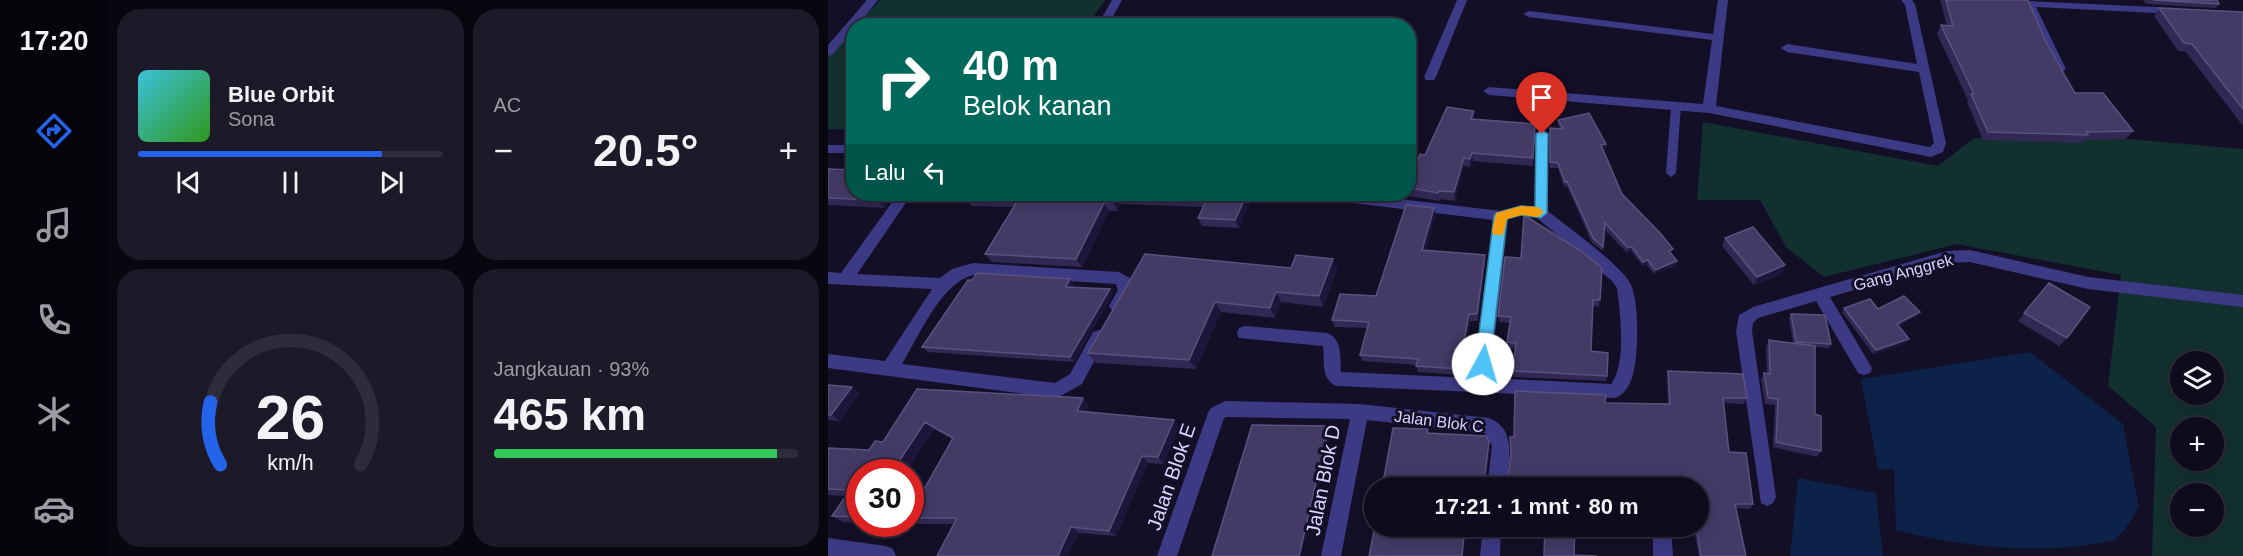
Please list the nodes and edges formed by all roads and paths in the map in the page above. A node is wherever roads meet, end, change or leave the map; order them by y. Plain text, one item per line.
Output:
1 (873, 0) edge
2 (1117, 0) edge
3 (1462, 0) edge
4 (1723, 0) edge
5 (1906, 0) edge
6 (2000, 2) edge
7 (2100, 3) edge
8 (2029, 4) junction
9 (2184, 12) edge
10 (1529, 14) dead end
11 (857, 18) edge
12 (1106, 18) edge
13 (846, 31) edge
14 (1720, 38) junction
15 (1787, 48) dead end
16 (828, 52) edge
17 (1925, 69) junction
18 (1430, 77) dead end
19 (2068, 86) edge
20 (1489, 91) dead end
21 (1676, 106) junction
22 (1709, 110) junction
23 (1542, 134) dead end
24 (828, 148) edge
25 (846, 149) edge
26 (1671, 173) dead end
27 (900, 201) edge
28 (1378, 201) edge
29 (1541, 213) junction
30 (1501, 216) junction
31 (828, 278) edge
32 (845, 279) junction
33 (944, 284) junction
34 (1820, 294) junction
35 (2243, 301) edge
36 (1245, 333) dead end
37 (828, 361) edge
38 (1864, 368) dead end
39 (889, 370) junction
40 (1481, 383) junction
41 (1360, 412) junction
42 (1217, 413) joint
43 (1498, 477) edge
44 (1767, 497) dead end
45 (1491, 537) edge
46 (1663, 537) edge
47 (828, 548) edge
48 (886, 556) edge
49 (1167, 556) edge
50 (1331, 556) edge
51 (1490, 556) edge
52 (1664, 556) edge

1 - 11 street
2 - 12 street
3 - 18 street
4 - 14 street
5 - 17 street
6 - 8 street
7 - 8 street
7 - 9 street
8 - 19 street
10 - 14 street
13 - 16 street
14 - 22 street
15 - 17 street
17 - 22 street
20 - 21 street
21 - 22 street
21 - 26 lane
23 - 29 street
24 - 25 street
27 - 32 street
28 - 30 street
29 - 30 street
29 - 40 street
30 - 40 street
31 - 32 street
32 - 33 street
33 - 39 street
33 - 39 street
34 - 35 street, Gang Anggrek
34 - 38 street
34 - 44 street, Gang Anggrek
36 - 40 street
37 - 39 street
41 - 42 street, Jalan Blok C
41 - 43 street, Jalan Blok C
41 - 50 street, Jalan Blok D
42 - 49 street, Jalan Blok E
45 - 51 street
46 - 52 street
47 - 48 street

